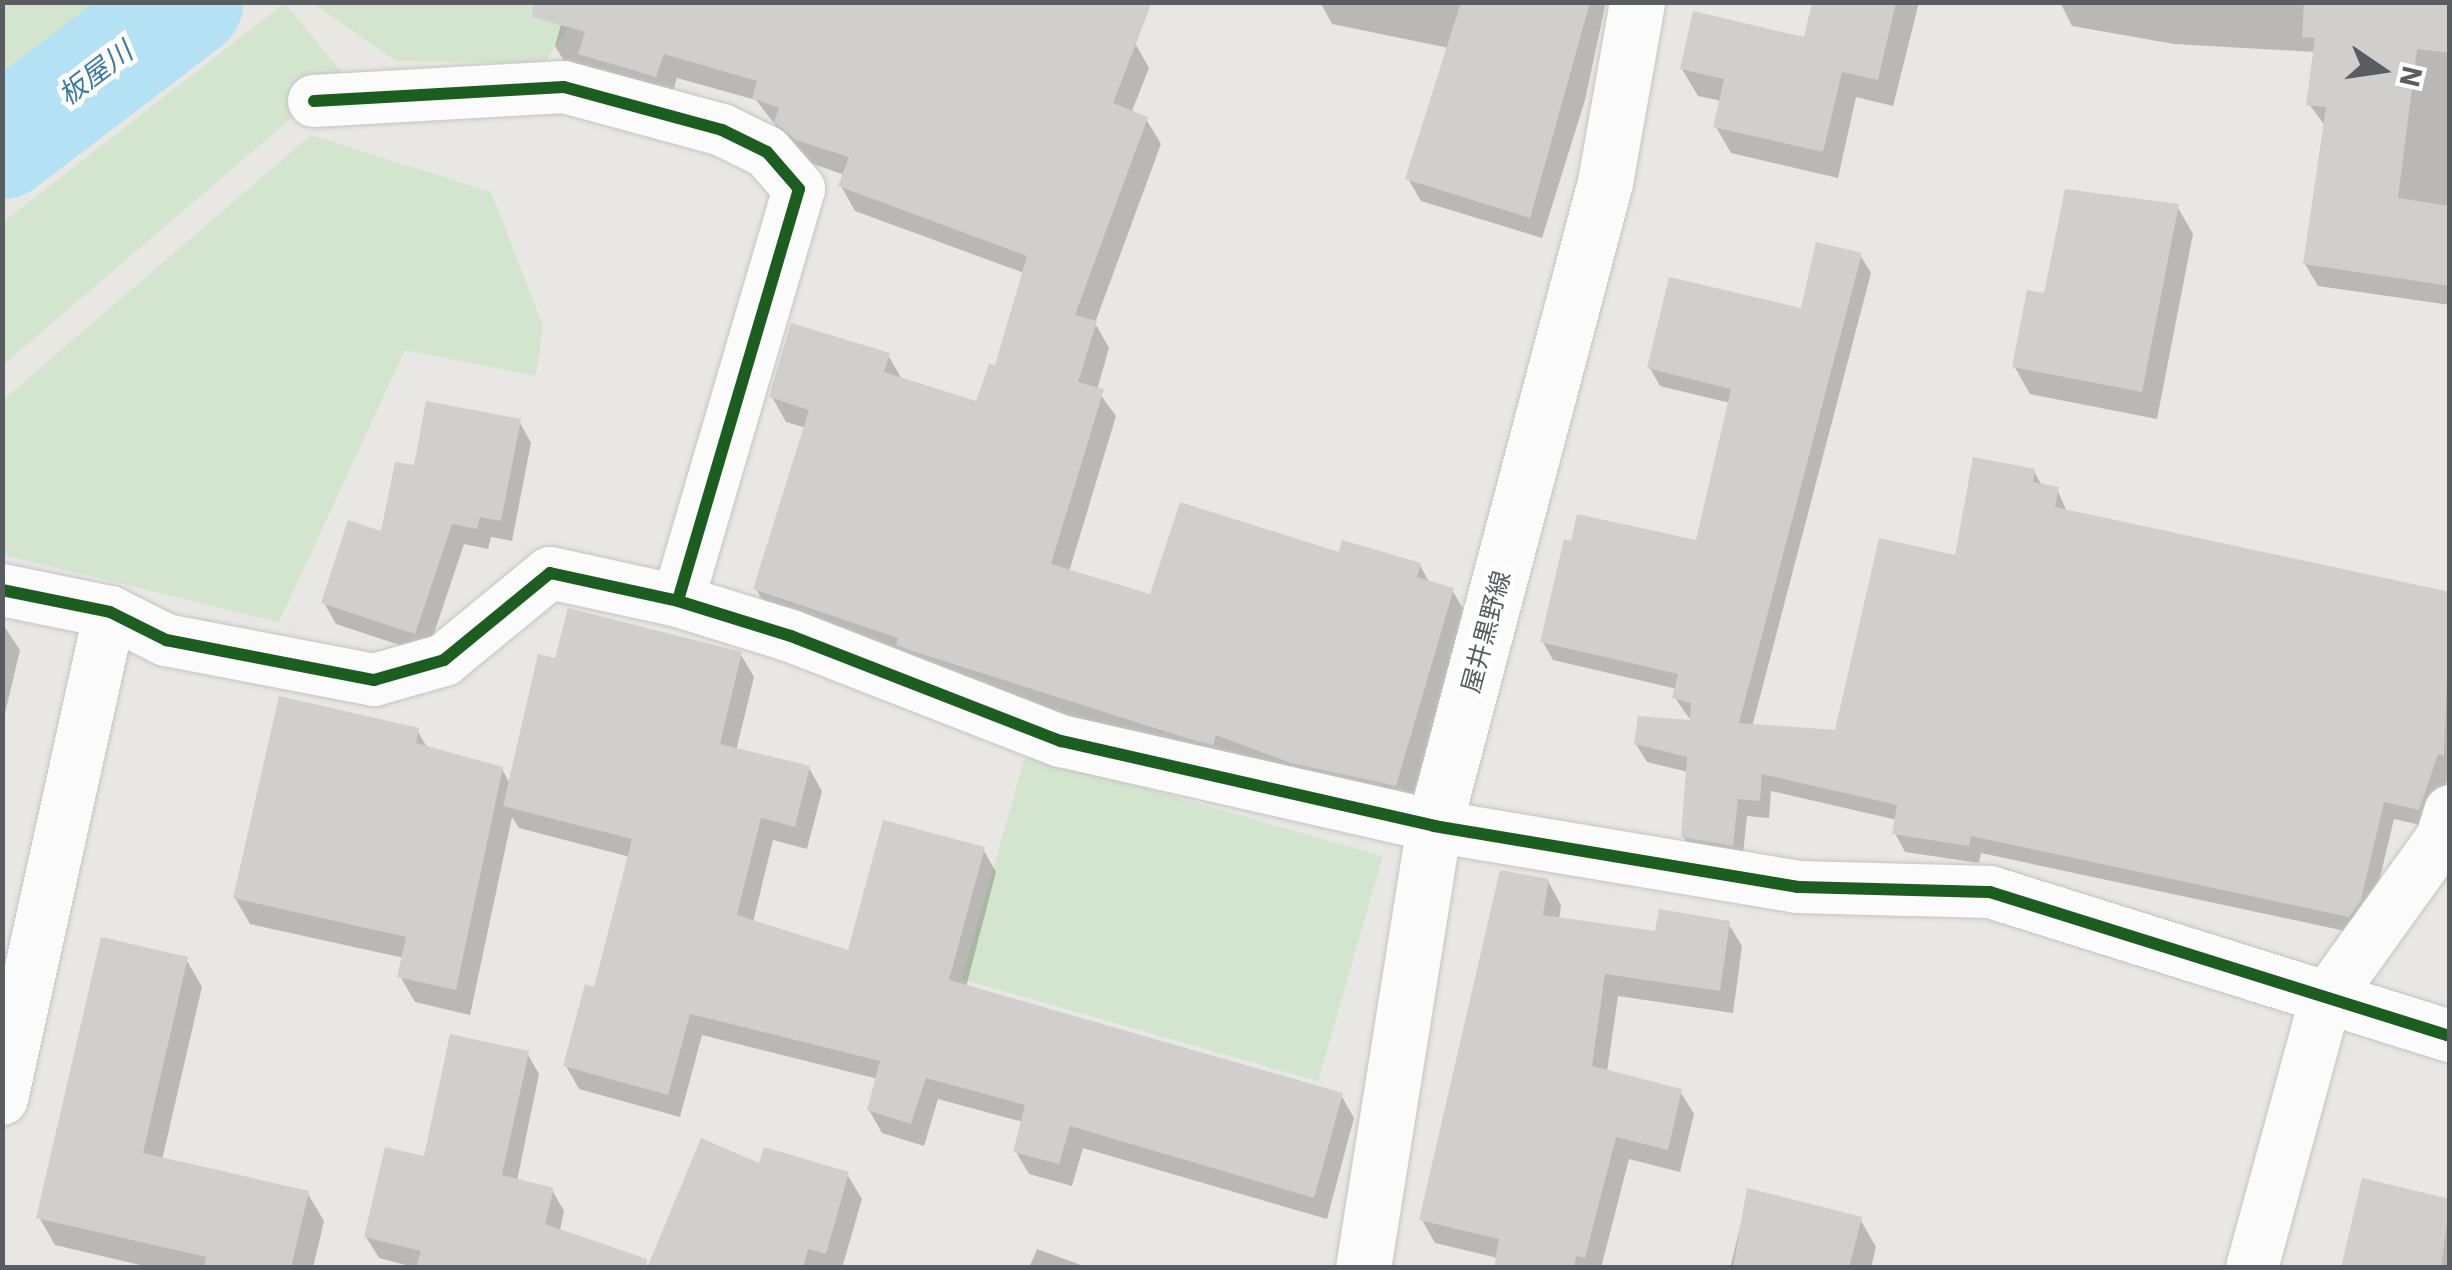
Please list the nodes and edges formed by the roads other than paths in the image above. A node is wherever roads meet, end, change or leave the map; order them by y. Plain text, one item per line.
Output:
1 (1637, 2) edge
2 (314, 101) dead end
3 (2, 590) edge
4 (678, 601) junction
5 (110, 612) junction
6 (2450, 811) edge
7 (1434, 826) junction
8 (2325, 1001) junction
9 (2450, 1036) edge
10 (2, 1099) edge
11 (1362, 1268) edge
12 (2252, 1268) edge

1 - 7 main road, 屋井黒野線
2 - 4 street
3 - 5 street
4 - 5 street
4 - 7 street
5 - 10 street
6 - 8 street
7 - 8 street
7 - 11 main road, 屋井黒野線
8 - 9 street
8 - 12 street

